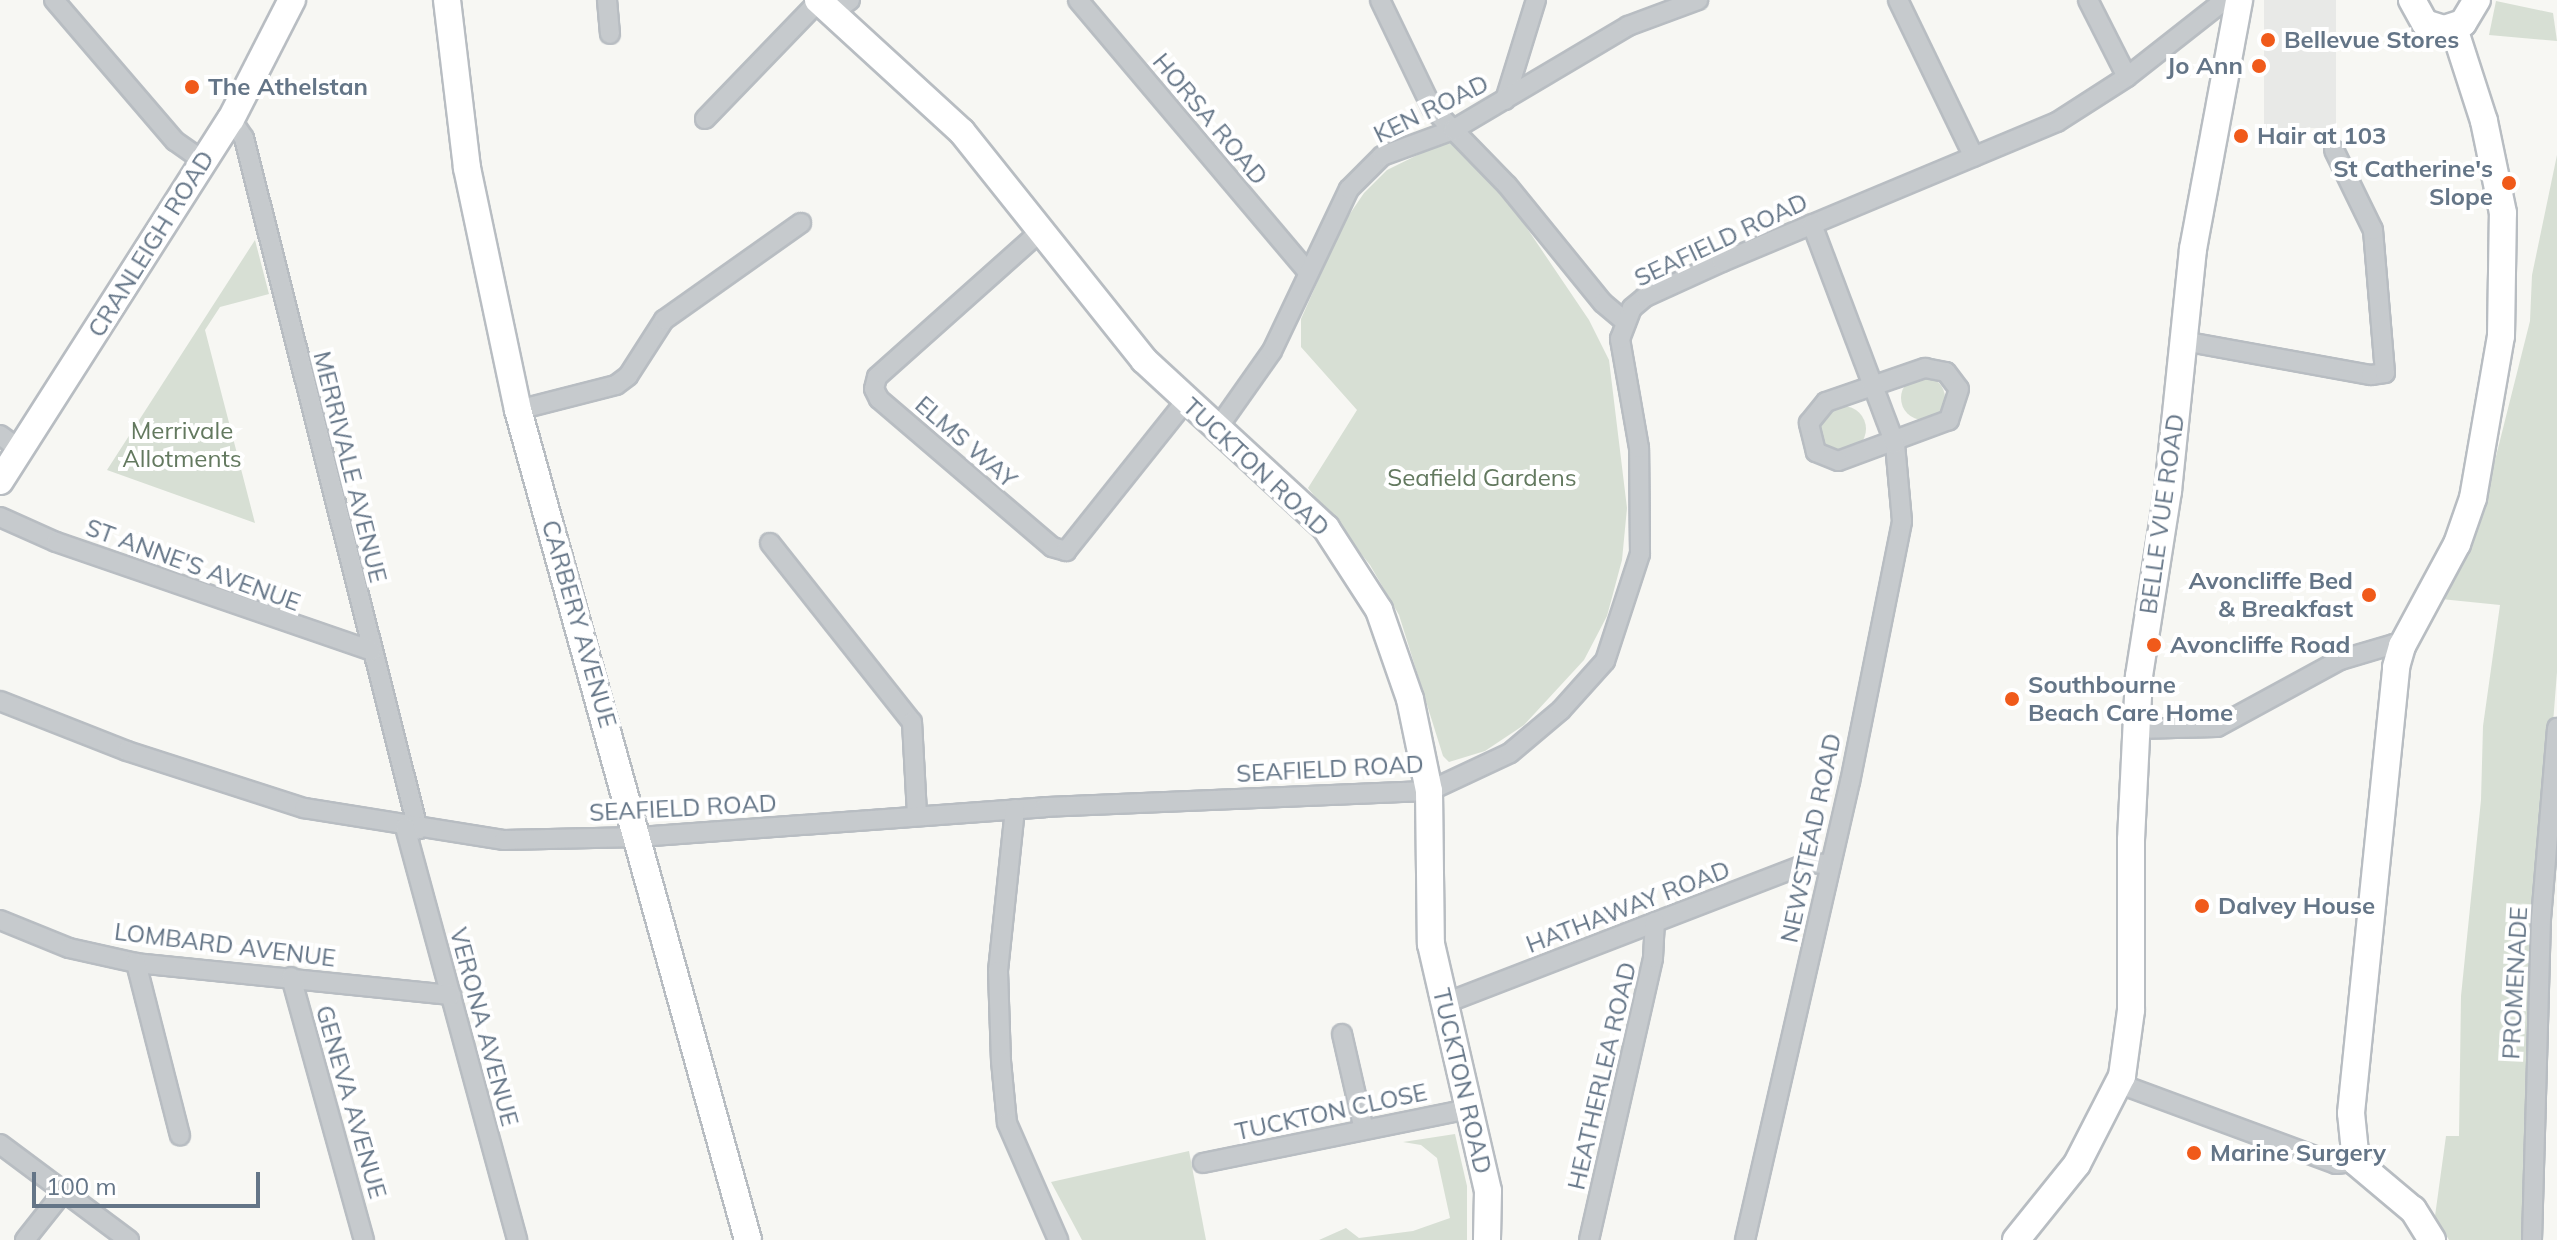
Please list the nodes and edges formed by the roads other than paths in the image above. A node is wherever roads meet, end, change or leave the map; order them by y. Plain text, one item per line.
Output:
1 (54, 0) edge
2 (292, 0) edge
3 (447, 0) edge
4 (607, 0) edge
5 (1078, 0) edge
6 (1380, 0) edge
7 (1536, 0) edge
8 (1698, 0) edge
9 (1898, 0) edge
10 (2088, 0) edge
11 (2225, 0) edge
12 (2239, 0) edge
13 (2412, 0) edge
14 (2477, 0) edge
15 (830, 3) edge
16 (2454, 28) junction
17 (610, 34) dead end
18 (2127, 77) junction
19 (1505, 100) junction
20 (231, 119) junction
21 (705, 119) dead end
22 (1453, 130) junction
23 (2334, 150) dead end
24 (1974, 157) junction
25 (204, 161) junction
26 (801, 223) dead end
27 (1812, 224) junction
28 (1043, 229) junction
29 (1306, 270) junction
30 (1626, 322) junction
31 (2183, 341) junction
32 (1873, 386) junction
33 (1185, 402) junction
34 (518, 410) junction
35 (1217, 429) junction
36 (10, 442) edge
37 (1895, 444) junction
38 (0, 481) edge
39 (0, 517) edge
40 (770, 543) dead end
41 (2402, 646) junction
42 (372, 651) junction
43 (0, 701) edge
44 (2557, 728) edge
45 (2135, 729) junction
46 (1429, 791) junction
47 (1015, 809) junction
48 (917, 815) junction
49 (412, 828) junction
50 (639, 837) junction
51 (1831, 864) junction
52 (0, 920) edge
53 (1655, 922) junction
54 (136, 963) junction
55 (291, 977) junction
56 (451, 995) junction
57 (1443, 1004) junction
58 (1342, 1034) dead end
59 (2120, 1084) junction
60 (1468, 1109) junction
61 (1364, 1130) junction
62 (180, 1135) dead end
63 (0, 1144) edge
64 (2356, 1162) junction
65 (1203, 1163) dead end
66 (64, 1191) junction
67 (2019, 1239) edge
68 (25, 1240) edge
69 (129, 1240) edge
70 (364, 1240) edge
71 (517, 1240) edge
72 (748, 1240) edge
73 (1058, 1240) edge
74 (1487, 1240) edge
75 (1589, 1240) edge
76 (1745, 1240) edge
77 (2432, 1240) edge
78 (2532, 1240) edge

1 - 25 street
2 - 20 street, CRANLEIGH ROAD
3 - 34 street, CARBERY AVENUE
4 - 17 street
5 - 29 street, HORSA ROAD
6 - 22 street
7 - 19 street
8 - 19 street, KEN ROAD
9 - 24 street
10 - 18 street
11 - 18 street, SEAFIELD ROAD
12 - 31 street, BELLE VUE ROAD
13 - 16 street
14 - 16 street
15 - 21 street
15 - 28 street, TUCKTON ROAD
16 - 41 street
18 - 24 street, SEAFIELD ROAD
19 - 22 street, KEN ROAD
20 - 25 street, CRANLEIGH ROAD
20 - 42 street, MERRIVALE AVENUE
22 - 29 street, KEN ROAD
22 - 30 street
23 - 31 street
24 - 27 street, SEAFIELD ROAD
25 - 36 street, CRANLEIGH ROAD
26 - 34 street
27 - 30 street, SEAFIELD ROAD
27 - 32 street, NEWSTEAD ROAD
28 - 33 street, TUCKTON ROAD
28 - 33 street, ELMS WAY
29 - 35 street, KEN ROAD
30 - 46 street, SEAFIELD ROAD
31 - 45 street, BELLE VUE ROAD
32 - 37 street, NEWSTEAD ROAD
32 - 37 street
32 - 37 street
33 - 35 street, TUCKTON ROAD
34 - 50 street, CARBERY AVENUE
35 - 46 street, TUCKTON ROAD
36 - 38 street, CRANLEIGH ROAD
37 - 51 street, NEWSTEAD ROAD
39 - 42 street, ST ANNE'S AVENUE
40 - 48 street
41 - 45 street
41 - 64 street
42 - 49 street, MERRIVALE AVENUE
43 - 49 street, SEAFIELD ROAD
44 - 78 street, PROMENADE
45 - 59 street, BELLE VUE ROAD
46 - 47 street, SEAFIELD ROAD
46 - 57 street, TUCKTON ROAD
47 - 48 street, SEAFIELD ROAD
47 - 73 street
48 - 50 street, SEAFIELD ROAD
49 - 50 street, SEAFIELD ROAD
49 - 56 street, VERONA AVENUE
50 - 72 street, CARBERY AVENUE
51 - 53 street, HATHAWAY ROAD
51 - 76 street, NEWSTEAD ROAD
52 - 54 street, LOMBARD AVENUE
53 - 57 street, HATHAWAY ROAD
53 - 75 street, HEATHERLEA ROAD
54 - 55 street, LOMBARD AVENUE
54 - 62 street
55 - 56 street, LOMBARD AVENUE
55 - 70 street, GENEVA AVENUE
56 - 71 street, VERONA AVENUE
57 - 60 street, TUCKTON ROAD
58 - 61 street
59 - 64 street
59 - 67 street, BELLE VUE ROAD
60 - 61 street, TUCKTON CLOSE
60 - 74 street, TUCKTON ROAD
61 - 65 street, TUCKTON CLOSE
63 - 66 street
64 - 77 street
66 - 68 street
66 - 69 street

